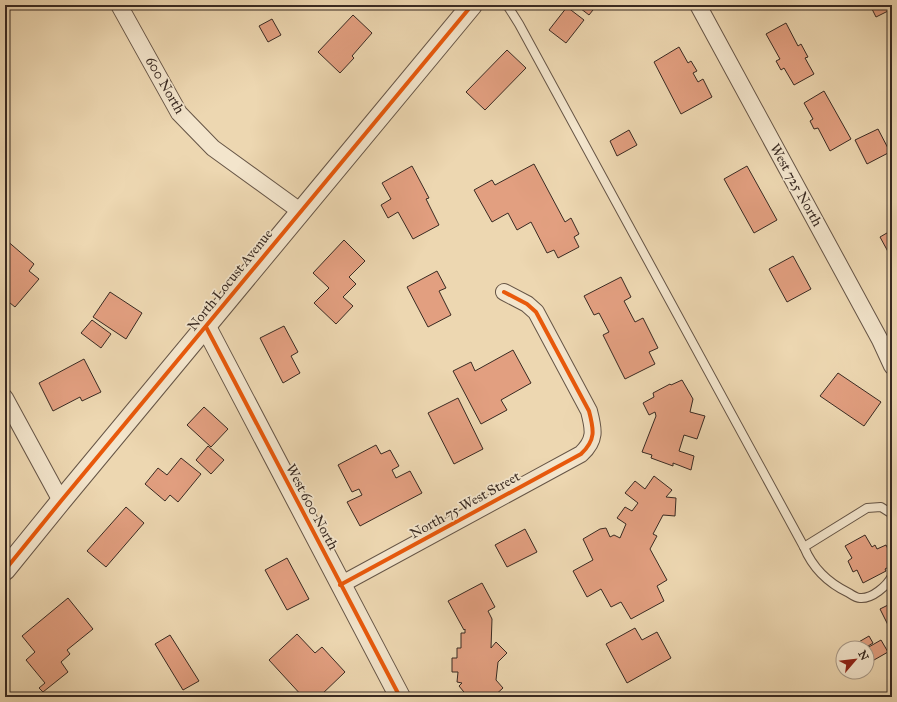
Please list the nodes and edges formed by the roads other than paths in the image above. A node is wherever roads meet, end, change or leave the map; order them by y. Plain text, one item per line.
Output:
1 (120, 5) edge
2 (472, 5) edge
3 (507, 5) edge
4 (698, 5) edge
5 (300, 212) junction
6 (504, 292) dead end
7 (206, 326) junction
8 (892, 366) edge
9 (5, 398) edge
10 (61, 500) junction
11 (892, 514) edge
12 (804, 547) junction
13 (5, 570) edge
14 (892, 576) edge
15 (340, 586) junction
16 (400, 697) edge

1 - 5 street, 600 North
2 - 5 street, North Locust Avenue
3 - 12 lane
4 - 8 street, West 725 North
5 - 7 street, North Locust Avenue
6 - 15 street, North 75 West Street
7 - 10 street, North Locust Avenue
7 - 15 street, West 600 North
9 - 10 street
10 - 13 street, North Locust Avenue
11 - 12 lane
12 - 14 lane
15 - 16 street, West 600 North

